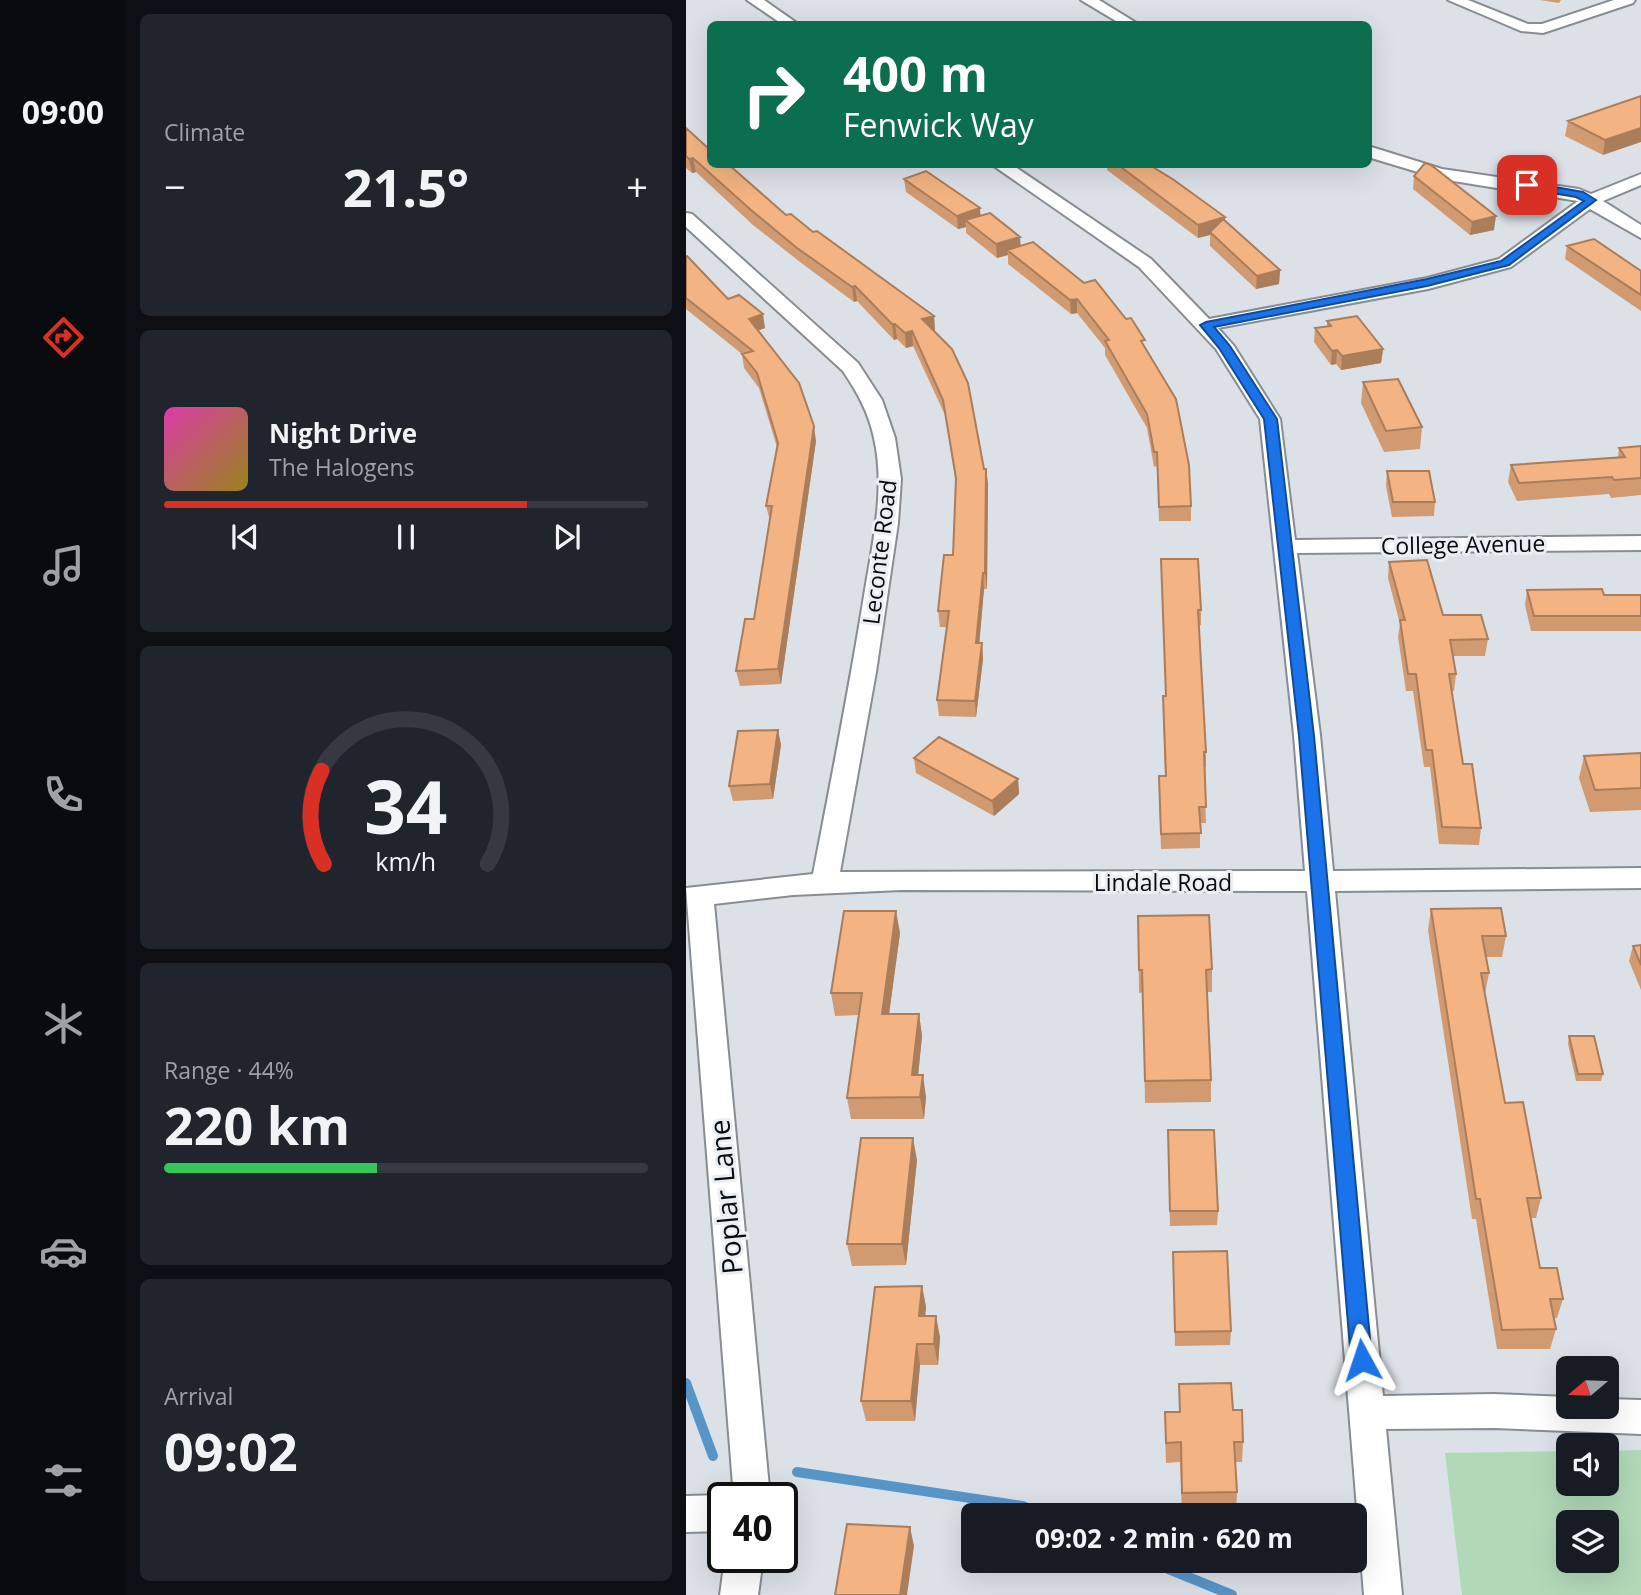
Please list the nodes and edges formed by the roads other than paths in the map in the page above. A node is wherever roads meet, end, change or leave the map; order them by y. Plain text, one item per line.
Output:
1 (754, 0) edge
2 (1088, 0) edge
3 (1455, 0) edge
4 (1628, 0) edge
5 (786, 21) edge
6 (1126, 21) edge
7 (1372, 153) edge
8 (1005, 168) edge
9 (1641, 179) edge
10 (1591, 200) junction
11 (686, 218) edge
12 (1641, 233) edge
13 (1206, 325) junction
14 (1641, 543) edge
15 (1285, 547) junction
16 (1641, 878) edge
17 (825, 881) junction
18 (1319, 881) junction
19 (692, 897) edge
20 (1367, 1413) junction
21 (1641, 1417) edge
22 (750, 1482) edge
23 (707, 1513) edge
24 (686, 1514) edge
25 (742, 1573) edge
26 (739, 1595) edge
27 (1383, 1595) edge

1 - 5 street
2 - 6 street
3 - 4 street
7 - 10 street
8 - 13 street
9 - 10 street
10 - 12 street
10 - 13 street
11 - 17 street, Leconte Road
13 - 15 street
14 - 15 street, College Avenue
15 - 18 street
16 - 18 street, Lindale Road
17 - 18 street, Lindale Road
17 - 19 street, Lindale Road
18 - 20 street
19 - 22 street, Poplar Lane
20 - 21 street
20 - 27 street
23 - 24 street
25 - 26 street

